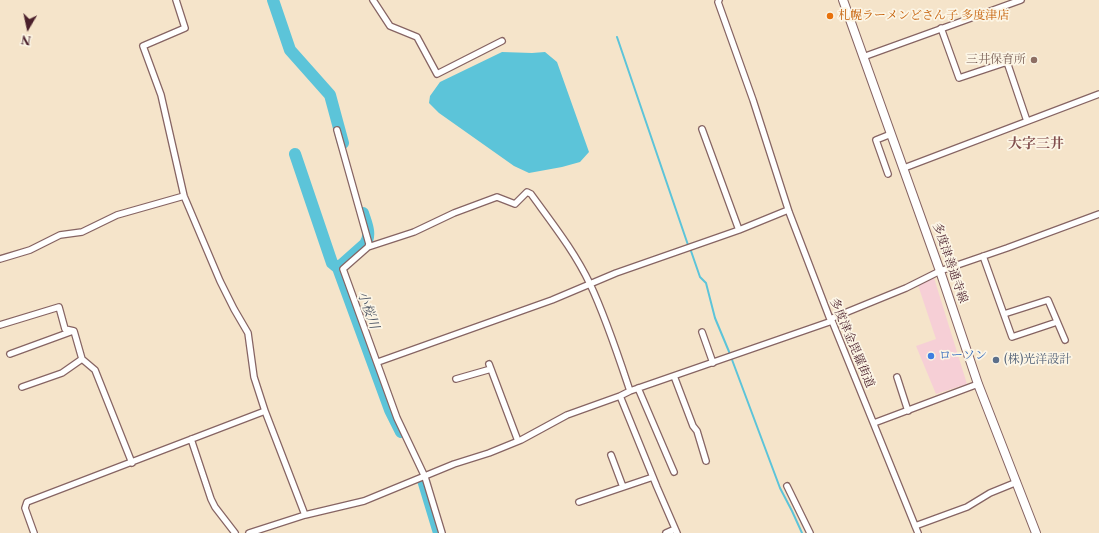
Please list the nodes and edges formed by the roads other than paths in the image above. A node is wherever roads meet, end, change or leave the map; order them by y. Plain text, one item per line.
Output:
1 (176, 0) edge
2 (374, 0) edge
3 (718, 0) edge
4 (843, 0) edge
5 (1021, 0) edge
6 (941, 28) junction
7 (502, 41) dead end
8 (863, 57) junction
9 (1099, 94) edge
10 (1027, 121) junction
11 (702, 129) dead end
12 (337, 130) dead end
13 (891, 134) junction
14 (904, 168) junction
15 (888, 174) dead end
16 (184, 196) junction
17 (788, 210) junction
18 (1099, 214) edge
19 (739, 230) junction
20 (368, 245) junction
21 (983, 256) junction
22 (0, 259) edge
23 (940, 271) junction
24 (590, 284) junction
25 (1004, 314) junction
26 (831, 320) junction
27 (1057, 322) junction
28 (0, 325) edge
29 (74, 331) junction
30 (702, 332) dead end
31 (1065, 340) dead end
32 (10, 354) dead end
33 (82, 359) junction
34 (378, 362) junction
35 (713, 362) junction
36 (674, 376) junction
37 (897, 377) dead end
38 (456, 379) dead end
39 (978, 384) junction
40 (22, 387) dead end
41 (638, 388) junction
42 (630, 391) junction
43 (620, 396) junction
44 (265, 411) junction
45 (908, 411) junction
46 (660, 420) dead end
47 (652, 422) junction
48 (874, 423) junction
49 (191, 438) junction
50 (518, 441) junction
51 (611, 455) dead end
52 (706, 461) dead end
53 (132, 463) junction
54 (674, 472) dead end
55 (425, 477) junction
56 (653, 477) junction
57 (1016, 482) junction
58 (787, 486) dead end
59 (623, 487) junction
60 (579, 502) dead end
61 (305, 515) junction
62 (915, 526) junction
63 (676, 531) edge
64 (34, 533) edge
65 (235, 533) edge
66 (249, 533) edge
67 (442, 533) edge
68 (666, 533) edge
69 (810, 533) edge
70 (918, 533) edge
71 (1036, 533) edge

1 - 16 street
2 - 7 street
3 - 17 street, 多度津金毘羅街道
4 - 8 main road, 多度津善通寺線
5 - 6 street
6 - 8 street
6 - 10 street
8 - 13 main road, 多度津善通寺線
9 - 10 street
10 - 14 street
11 - 19 street
12 - 20 street
13 - 14 main road, 多度津善通寺線
13 - 15 street
14 - 23 main road, 多度津善通寺線
16 - 22 street
16 - 44 street
17 - 19 street
17 - 26 street, 多度津金毘羅街道
18 - 21 street
19 - 24 street
20 - 24 street
20 - 34 street
21 - 23 street
21 - 25 street
23 - 26 street
23 - 39 main road, 多度津善通寺線
24 - 34 street
24 - 42 street
25 - 27 street
25 - 27 street
26 - 35 street
26 - 48 street, 多度津金毘羅街道
27 - 31 street
28 - 29 street
29 - 32 street
29 - 33 street
30 - 35 street
33 - 40 street
33 - 53 street
34 - 55 street
35 - 36 street
36 - 41 street
36 - 52 street
37 - 45 street
38 - 50 street
39 - 45 street
39 - 57 main road, 多度津善通寺線
41 - 42 street
41 - 47 street
42 - 43 street
43 - 50 street
43 - 56 street
44 - 49 street
44 - 61 street
45 - 48 street
46 - 47 street
47 - 54 street
48 - 62 street, 多度津金毘羅街道
49 - 53 street
49 - 65 street
50 - 55 street
51 - 59 street
53 - 64 street
55 - 61 street
55 - 67 street
56 - 59 street
56 - 63 street
57 - 62 street
57 - 71 main road, 多度津善通寺線
58 - 69 street
59 - 60 street
61 - 66 street
62 - 70 street, 多度津金毘羅街道
63 - 68 street

